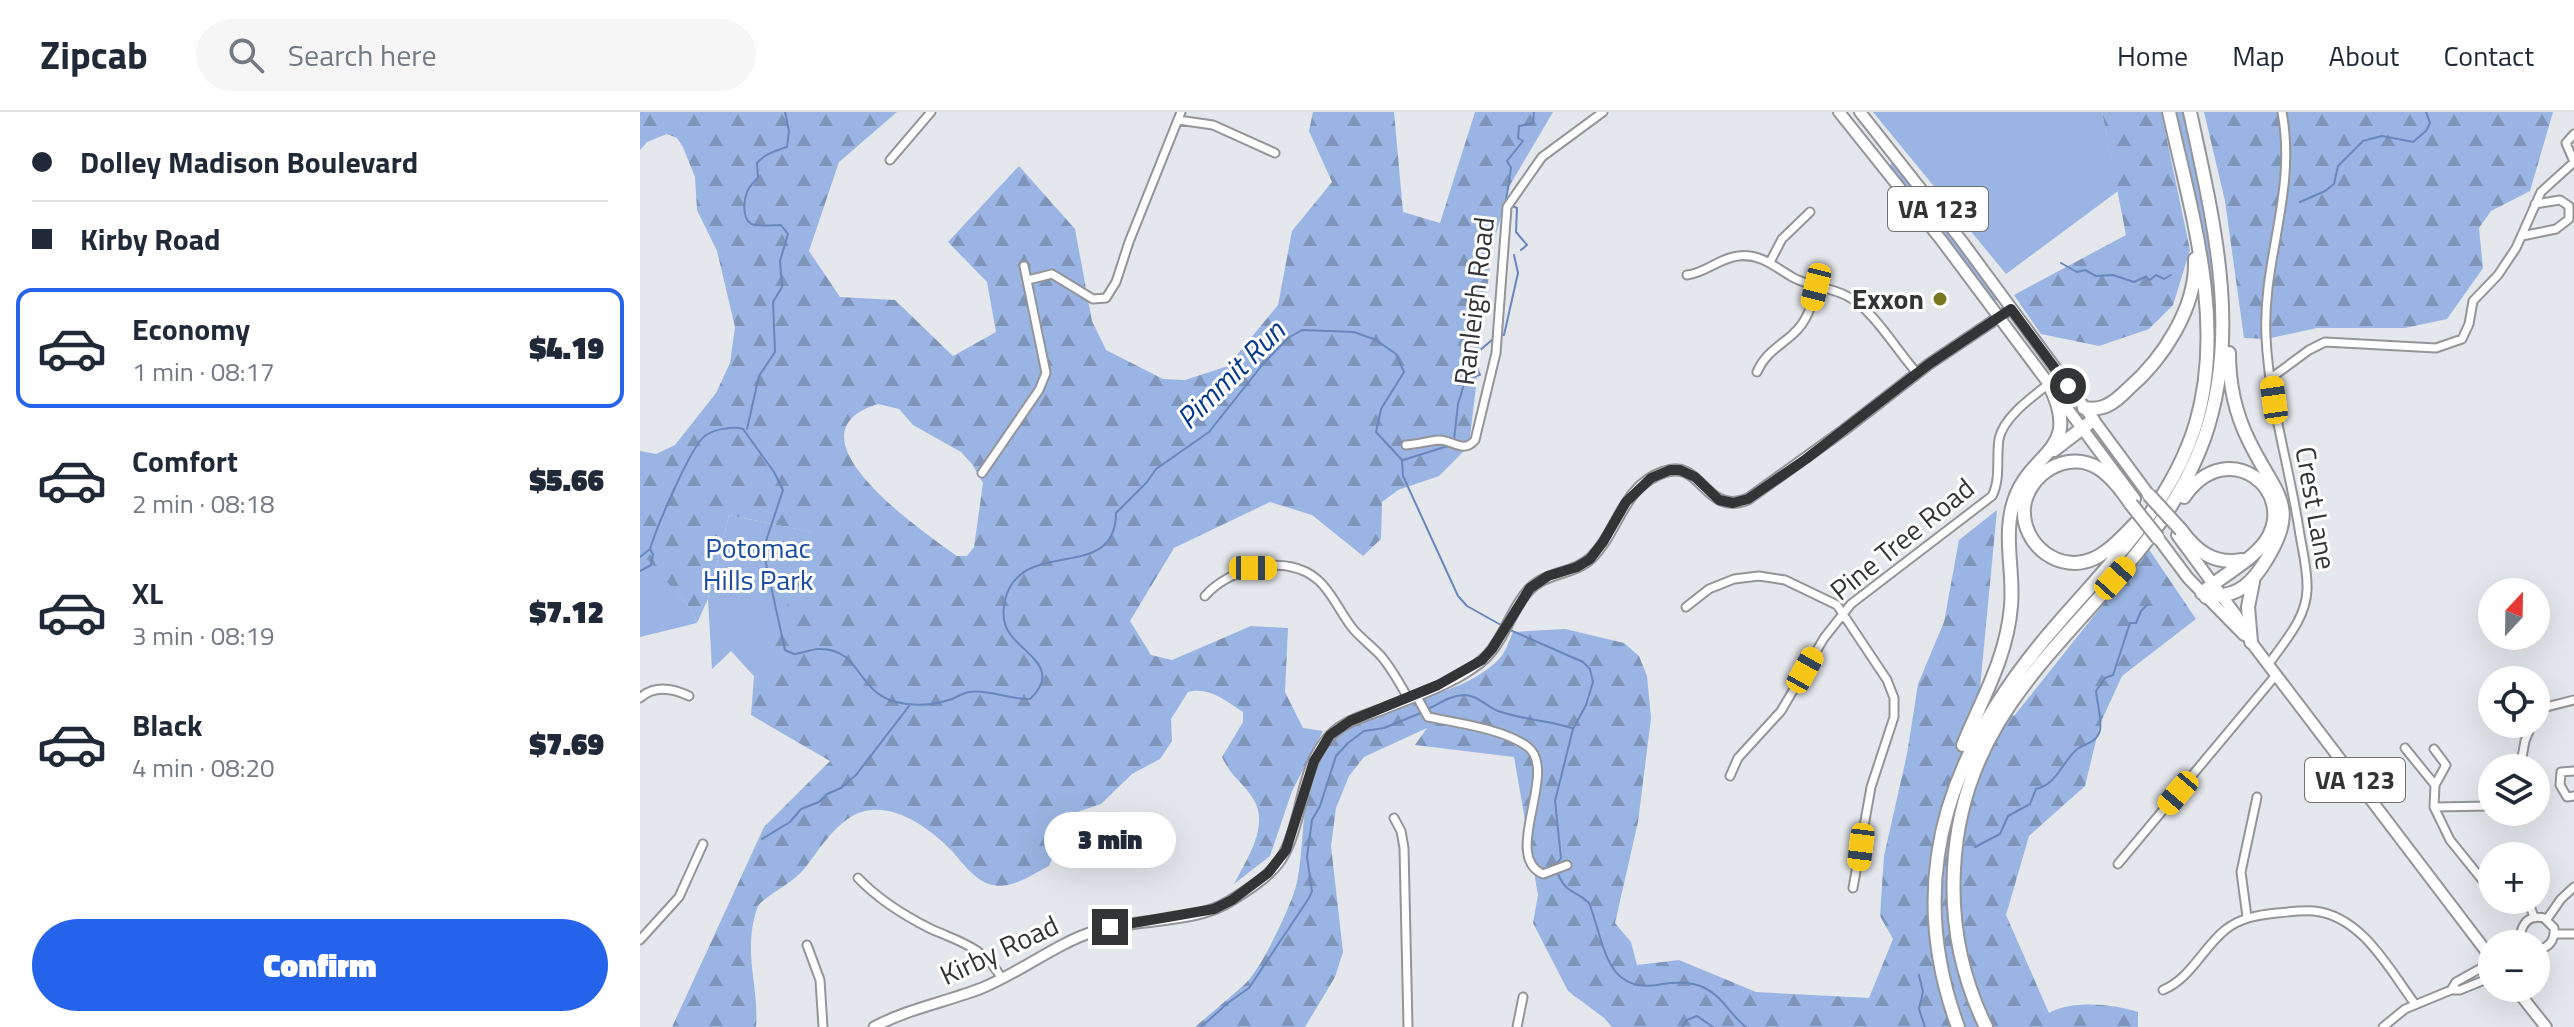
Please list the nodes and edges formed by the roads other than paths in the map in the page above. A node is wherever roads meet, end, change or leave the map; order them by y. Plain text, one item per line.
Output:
1 (931, 112) edge
2 (1603, 112) edge
3 (1839, 112) edge
4 (1860, 112) edge
5 (2169, 112) edge
6 (2190, 112) edge
7 (2282, 112) edge
8 (1180, 116) edge
9 (2574, 134) edge
10 (1892, 151) junction
11 (1275, 153) dead end
12 (890, 160) dead end
13 (1880, 162) junction
14 (2573, 163) edge
15 (2535, 204) junction
16 (1810, 212) dead end
17 (2193, 220) junction
18 (2522, 236) junction
19 (1770, 262) junction
20 (1024, 266) dead end
21 (1687, 275) dead end
22 (1028, 280) junction
23 (1816, 287) junction
24 (2222, 306) junction
25 (2011, 309) junction
26 (1999, 317) junction
27 (1757, 372) dead end
28 (1917, 373) junction
29 (2060, 375) junction
30 (2271, 378) junction
31 (2049, 384) junction
32 (2084, 408) junction
33 (2088, 424) junction
34 (1406, 445) dead end
35 (2041, 459) junction
36 (982, 473) dead end
37 (2151, 494) junction
38 (2133, 502) junction
39 (2179, 532) junction
40 (2158, 538) joint
41 (2136, 555) junction
42 (2245, 559) junction
43 (2254, 579) junction
44 (2212, 583) junction
45 (2204, 595) junction
46 (1205, 596) dead end
47 (2223, 597) junction
48 (1686, 607) dead end
49 (1842, 614) junction
50 (2251, 642) junction
51 (2268, 665) junction
52 (2276, 675) junction
53 (689, 696) dead end
54 (640, 698) edge
55 (1414, 698) junction
56 (2574, 700) edge
57 (2550, 708) edge
58 (2405, 748) dead end
59 (2434, 749) dead end
60 (2574, 771) edge
61 (1730, 776) dead end
62 (2435, 785) junction
63 (2574, 796) edge
64 (2257, 797) dead end
65 (2478, 806) edge
66 (2434, 807) junction
67 (1394, 818) dead end
68 (1940, 836) junction
69 (703, 844) dead end
70 (2118, 864) dead end
71 (1567, 865) dead end
72 (2478, 875) edge
73 (858, 878) dead end
74 (2574, 887) edge
75 (1853, 888) dead end
76 (2532, 914) edge
77 (2247, 917) junction
78 (2534, 917) junction
79 (2547, 919) junction
80 (2525, 930) edge
81 (2554, 934) junction
82 (2574, 934) edge
83 (640, 940) edge
84 (2478, 942) edge
85 (2550, 944) edge
86 (807, 945) dead end
87 (2478, 969) edge
88 (1002, 979) junction
89 (2478, 983) edge
90 (2163, 990) dead end
91 (2451, 990) junction
92 (1523, 997) dead end
93 (2526, 1002) edge
94 (2415, 1004) junction
95 (823, 1027) edge
96 (874, 1027) edge
97 (1408, 1027) edge
98 (1517, 1027) edge
99 (1958, 1027) edge
100 (1986, 1027) edge
101 (2383, 1027) edge
102 (2546, 1027) edge

1 - 12 street
2 - 34 street, Ranleigh Road
3 - 13 main road, VA 123
4 - 10 main road, VA 123
5 - 17 highway
6 - 24 highway
7 - 30 street, Crest Lane
8 - 11 street
8 - 22 street
9 - 14 street
10 - 13 main road
10 - 25 main road, VA 123
13 - 26 main road, VA 123
14 - 15 street
15 - 18 street
15 - 18 street
16 - 19 street
17 - 32 highway
17 - 37 highway
18 - 30 street
19 - 21 street
19 - 23 street
20 - 22 street
22 - 36 street
23 - 27 street
23 - 28 street
24 - 41 highway
24 - 43 highway
25 - 26 main road, Kirby Road
25 - 29 main road, VA 123
26 - 28 main road, Kirby Road
26 - 31 main road, VA 123
28 - 55 main road, Kirby Road
29 - 31 street, Pine Tree Road
29 - 32 main road, VA 123
30 - 51 street, Crest Lane
31 - 33 main road, VA 123
31 - 35 highway
31 - 49 street, Pine Tree Road
32 - 33 main road, VA 123
33 - 35 highway
33 - 37 main road, VA 123
33 - 38 main road, VA 123
35 - 68 highway
37 - 38 highway
37 - 39 highway, bridge
37 - 68 highway
38 - 40 highway, bridge
39 - 42 highway
39 - 44 main road, VA 123
40 - 45 main road, VA 123
41 - 42 highway
41 - 100 highway
42 - 44 highway
43 - 47 highway
43 - 50 highway
44 - 45 highway
44 - 47 main road, VA 123
45 - 47 highway
45 - 50 main road, VA 123
46 - 55 street
47 - 50 main road, VA 123
48 - 49 street
49 - 61 street, Pine Tree Road
49 - 75 street
50 - 51 main road, VA 123
51 - 52 main road, VA 123
52 - 70 street
52 - 84 main road, VA 123
53 - 54 street
55 - 71 street
55 - 88 main road, Kirby Road
56 - 57 street
58 - 62 street
59 - 62 street
60 - 63 street
62 - 66 street
64 - 77 street
65 - 66 street
66 - 72 street
67 - 97 street
68 - 99 highway
69 - 83 street
73 - 88 street
74 - 79 street
76 - 78 street
77 - 90 street
77 - 94 street
78 - 79 street
78 - 80 street
79 - 81 street
81 - 82 street
81 - 85 street
86 - 95 street
87 - 91 street
88 - 96 main road, Kirby Road
89 - 91 street
91 - 94 street
92 - 98 street
93 - 102 main road
94 - 101 street

